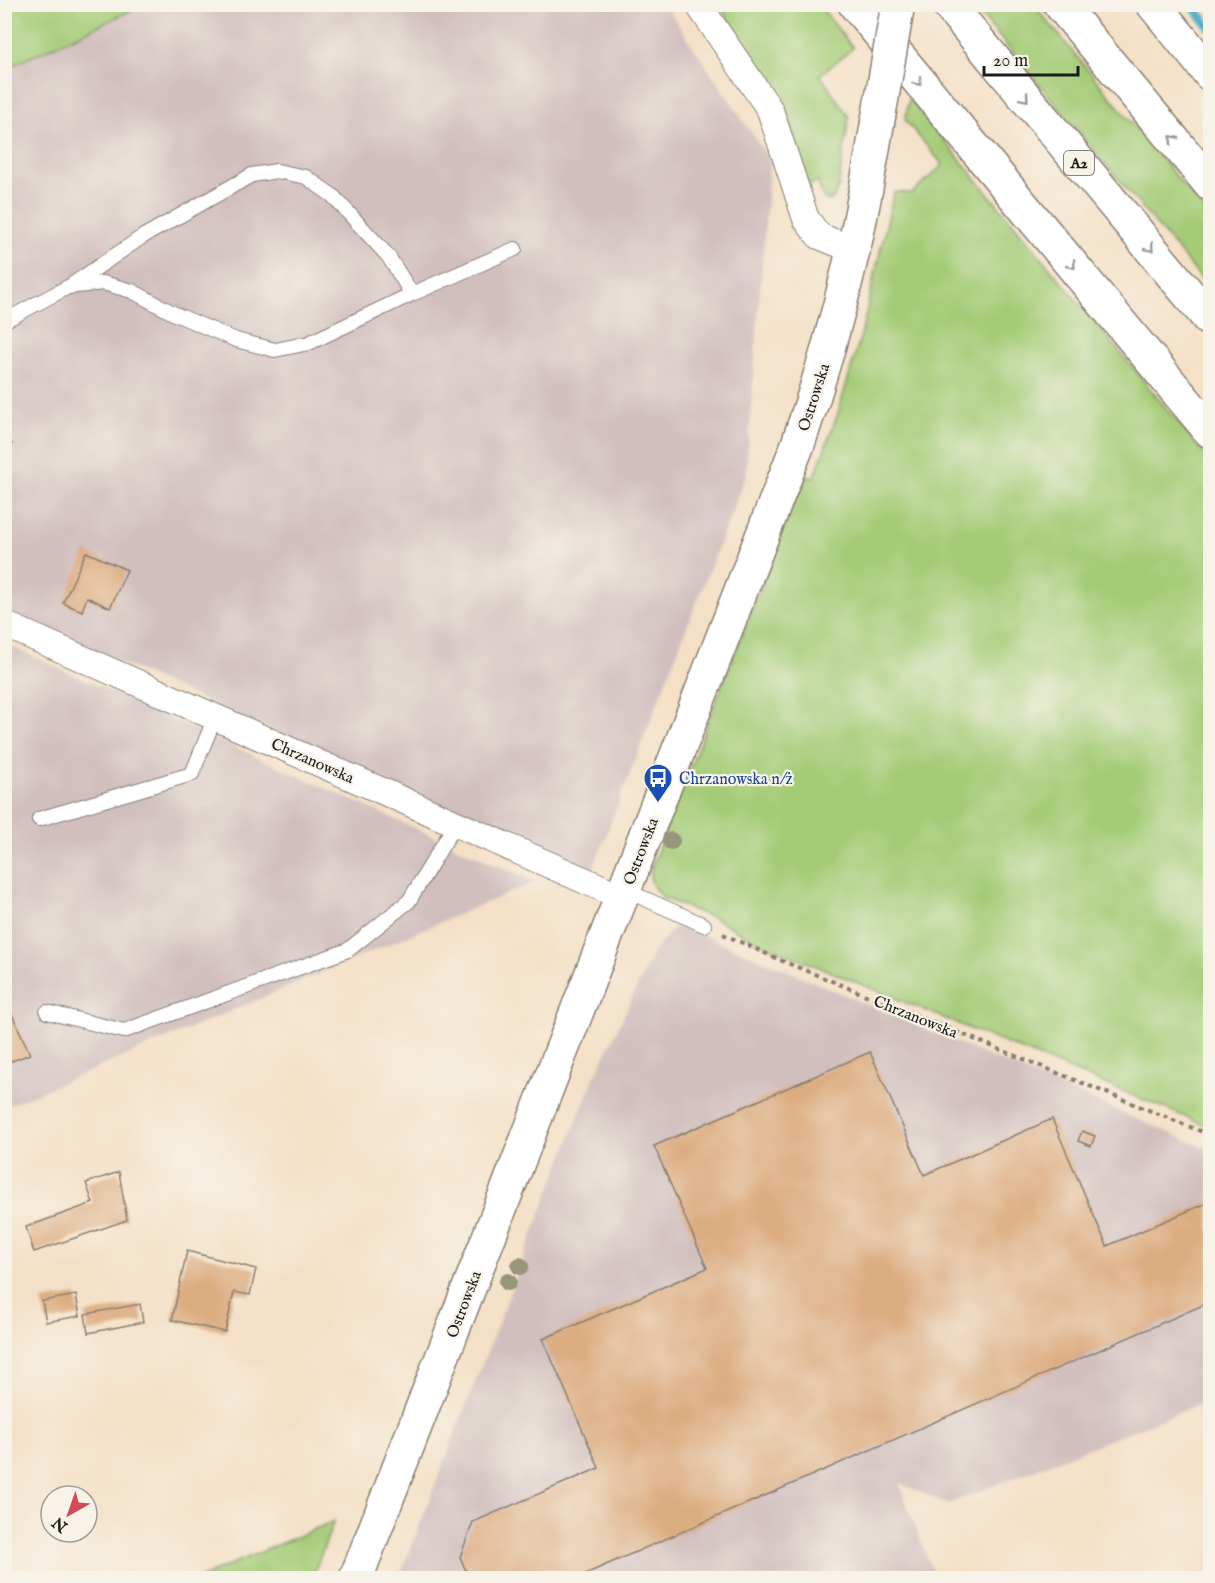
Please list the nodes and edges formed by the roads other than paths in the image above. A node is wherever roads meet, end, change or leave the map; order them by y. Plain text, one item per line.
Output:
1 (698, 4) edge
2 (855, 4) edge
3 (898, 4) edge
4 (948, 4) edge
5 (1060, 4) edge
6 (1153, 4) edge
7 (1210, 74) edge
8 (1210, 184) edge
9 (515, 249) dead end
10 (854, 250) junction
11 (69, 287) junction
12 (412, 294) junction
13 (1210, 320) edge
14 (4, 321) edge
15 (1210, 432) edge
16 (4, 624) edge
17 (215, 717) junction
18 (39, 819) dead end
19 (456, 823) junction
20 (623, 893) junction
21 (704, 925) road end
22 (47, 1012) dead end
23 (356, 1578) edge

1 - 10 street
2 -> 15 main road
3 - 10 main road, Ostrowska, bridge
4 -> 13 main road, A2
8 -> 5 main road
6 - 7 main road
9 - 12 lane
10 - 20 main road, Ostrowska
11 - 12 lane
11 - 12 lane
11 - 14 lane
16 - 17 street, Chrzanowska
17 - 18 lane
17 - 19 street, Chrzanowska
19 - 20 street, Chrzanowska
19 - 22 lane
20 - 21 lane, Chrzanowska
20 - 23 main road, Ostrowska

